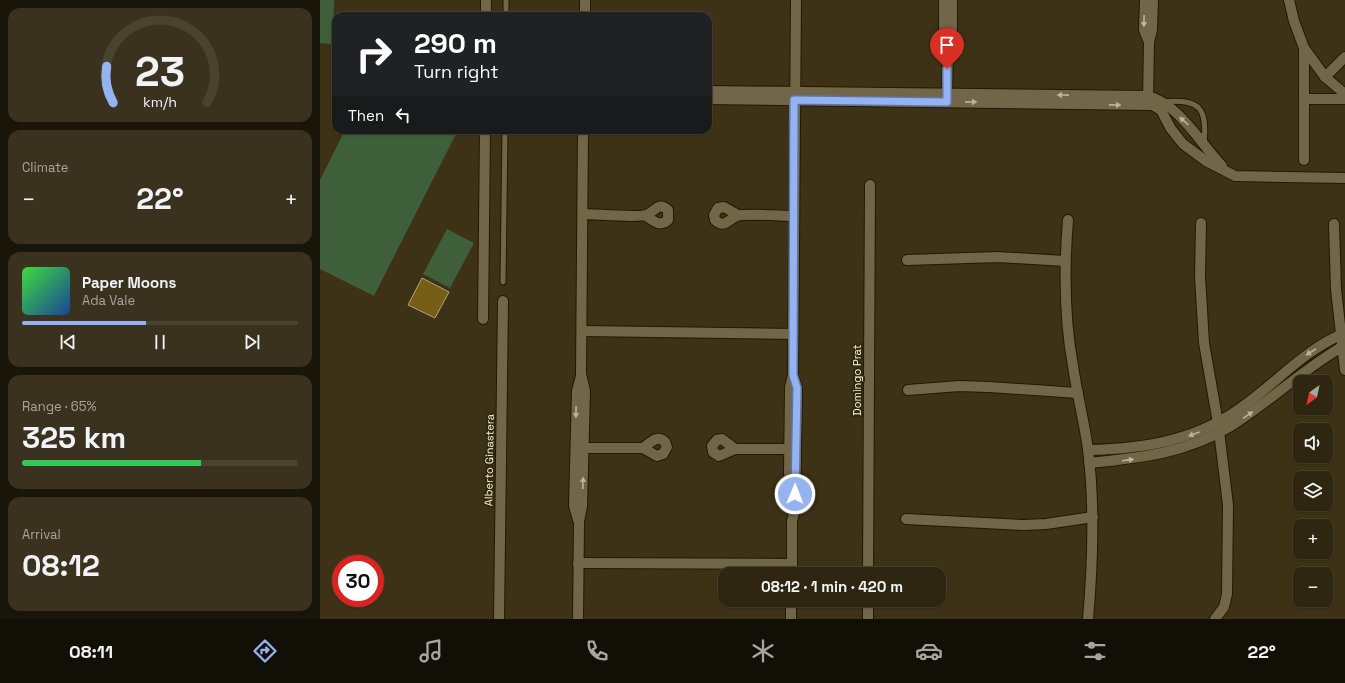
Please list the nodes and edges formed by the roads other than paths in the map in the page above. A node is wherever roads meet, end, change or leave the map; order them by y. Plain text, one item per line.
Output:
1 (486, 0) edge
2 (506, 0) edge
3 (585, 0) edge
4 (796, 0) edge
5 (944, 0) edge
6 (952, 0) edge
7 (1145, 0) edge
8 (1153, 0) edge
9 (1289, 0) edge
10 (486, 12) edge
11 (506, 12) edge
12 (585, 12) edge
13 (1149, 42) junction
14 (948, 45) junction
15 (1304, 48) junction
16 (1345, 57) edge
17 (1326, 78) junction
18 (1304, 79) junction
19 (712, 91) edge
20 (1345, 94) edge
21 (794, 96) junction
22 (947, 98) junction
23 (712, 99) edge
24 (1304, 99) junction
25 (1325, 99) junction
26 (1345, 99) edge
27 (1153, 103) junction
28 (485, 134) edge
29 (505, 134) edge
30 (584, 134) edge
31 (1204, 147) junction
32 (1304, 160) dead end
33 (1228, 172) junction
34 (1345, 178) edge
35 (870, 185) dead end
36 (583, 214) junction
37 (645, 215) dead end
38 (738, 216) dead end
39 (794, 216) junction
40 (1068, 220) dead end
41 (1201, 223) dead end
42 (1334, 224) dead end
43 (907, 260) dead end
44 (1064, 261) junction
45 (503, 282) dead end
46 (503, 301) dead end
47 (483, 319) dead end
48 (582, 331) junction
49 (793, 334) junction
50 (1343, 334) edge
51 (1343, 346) edge
52 (1345, 370) edge
53 (908, 390) dead end
54 (1078, 393) junction
55 (1219, 428) junction
56 (579, 448) junction
57 (643, 448) dead end
58 (735, 449) dead end
59 (793, 449) junction
60 (1088, 450) junction
61 (1089, 463) junction
62 (1093, 517) junction
63 (906, 519) dead end
64 (578, 563) junction
65 (721, 567) edge
66 (792, 567) edge
67 (868, 567) edge
68 (792, 607) edge
69 (868, 607) edge
70 (499, 619) edge
71 (578, 619) edge
72 (791, 619) edge
73 (868, 619) edge
74 (1088, 619) edge
75 (1215, 619) edge

1 - 10 street
2 - 11 lane
3 - 12 street
4 - 21 street
5 - 14 street
6 - 14 street
7 -> 13 street
8 - 13 street
9 - 15 street
13 - 27 street
14 - 22 street
15 - 17 street
15 - 18 street
16 - 17 street
17 - 18 street
17 - 20 street
17 - 25 street
18 - 24 street
19 - 21 street
21 - 22 street
21 - 23 street
21 - 39 street
22 - 27 street
24 - 25 street
24 - 32 street
25 - 26 street
31 -> 27 street
27 - 31 lane
27 - 33 street
28 - 47 street
29 - 45 lane
30 - 36 street
31 - 33 street
33 - 34 street
35 - 67 street, Domingo Prat
36 - 37 street
36 - 48 street
38 - 39 street
39 - 49 street
40 - 44 street
41 - 55 street
42 - 50 street
43 - 44 street
44 - 54 street
46 - 70 street, Alberto Ginastera
48 - 49 street
48 - 56 street
49 - 59 street
50 - 51 street
50 -> 55 street
51 - 52 street
55 -> 51 street
53 - 54 street
54 - 60 street
55 -> 60 street
61 -> 55 street
55 - 75 street
56 - 57 street
56 - 64 street
58 - 59 street
59 - 66 street
60 - 61 street
61 - 62 street
62 - 63 street
62 - 74 street
64 - 65 street
64 - 71 street
68 - 72 street
69 - 73 street

